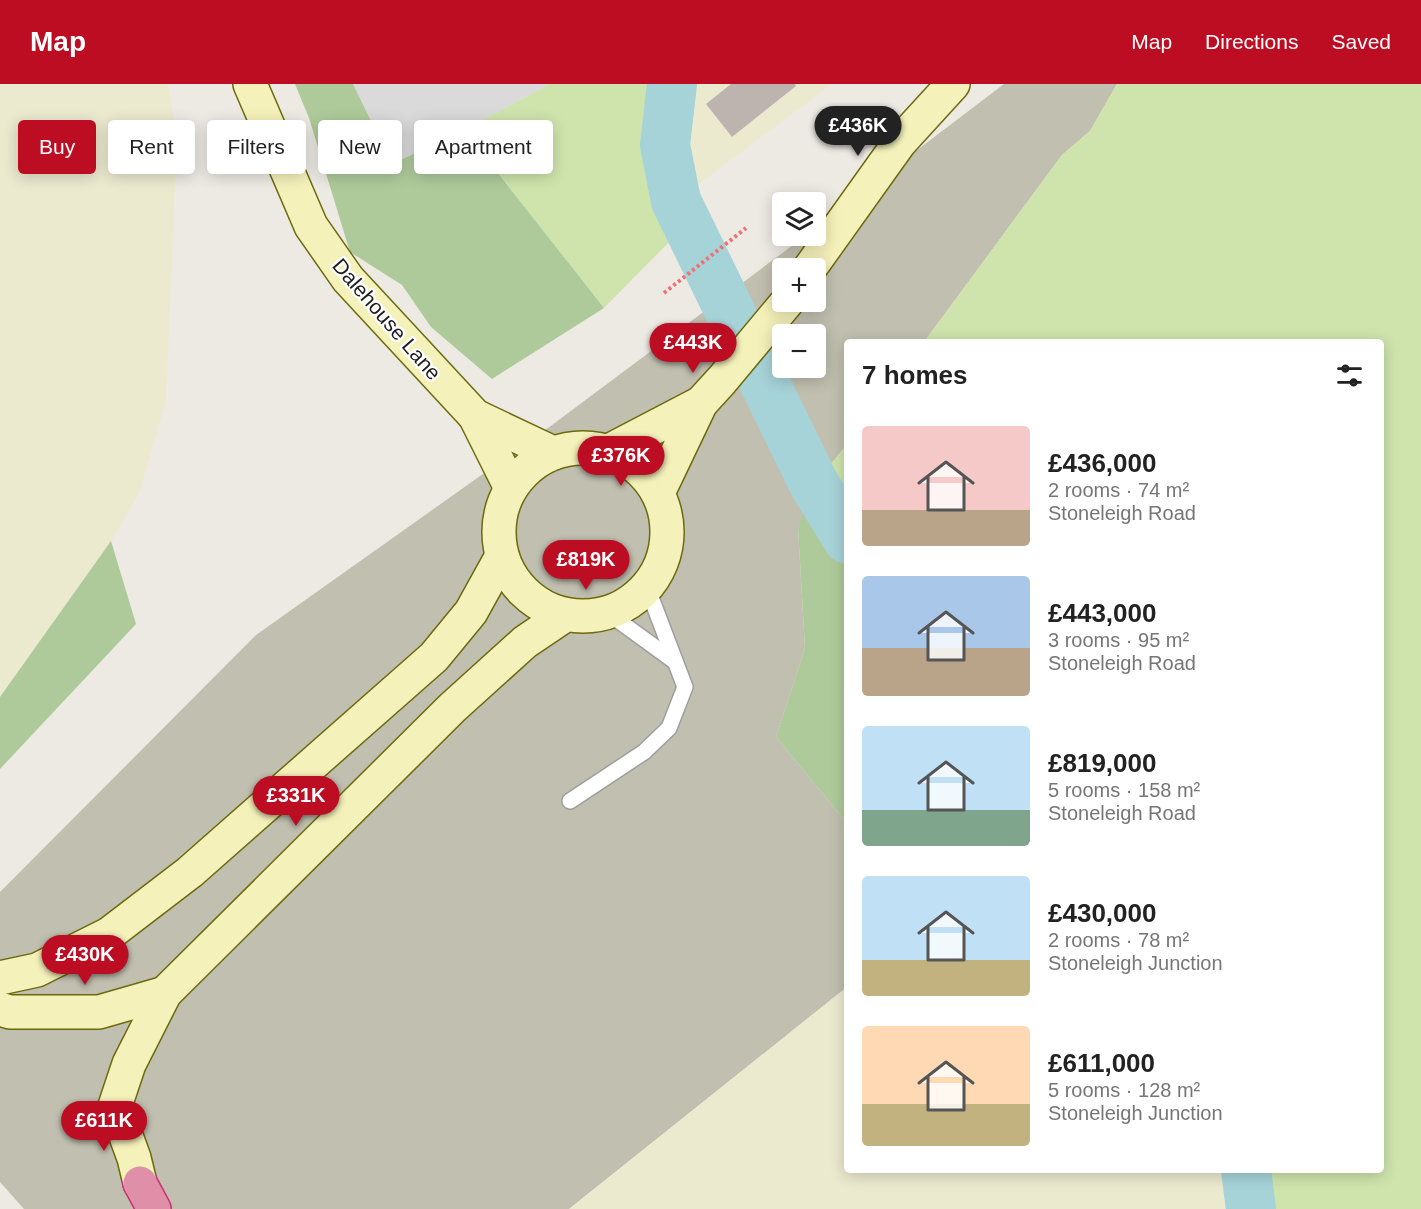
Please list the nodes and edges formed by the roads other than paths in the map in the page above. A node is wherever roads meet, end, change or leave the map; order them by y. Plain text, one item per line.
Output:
1 (250, 84) edge
2 (953, 84) edge
3 (817, 258) edge
4 (779, 312) edge
5 (711, 391) junction
6 (475, 416) junction
7 (609, 451) junction
8 (553, 453) junction
9 (511, 488) junction
10 (658, 493) junction
11 (502, 556) junction
12 (647, 587) junction
13 (608, 613) junction
14 (565, 615) junction
15 (674, 661) junction
16 (570, 801) dead end
17 (0, 978) edge
18 (165, 993) junction
19 (0, 1009) edge
20 (147, 1196) edge

1 - 6 street, Dalehouse Lane
2 - 3 street
4 - 5 street
5 - 7 street
5 - 10 street
6 - 8 street, Dalehouse Lane
6 - 9 street, Dalehouse Lane
7 - 8 street
7 - 10 street
8 - 9 street
9 - 11 street
10 - 12 street
11 - 14 street
11 - 17 street
12 - 13 street
12 - 15 lane
13 - 14 street
13 - 15 lane
14 - 18 street
15 - 16 lane
18 - 19 street
18 - 20 street

